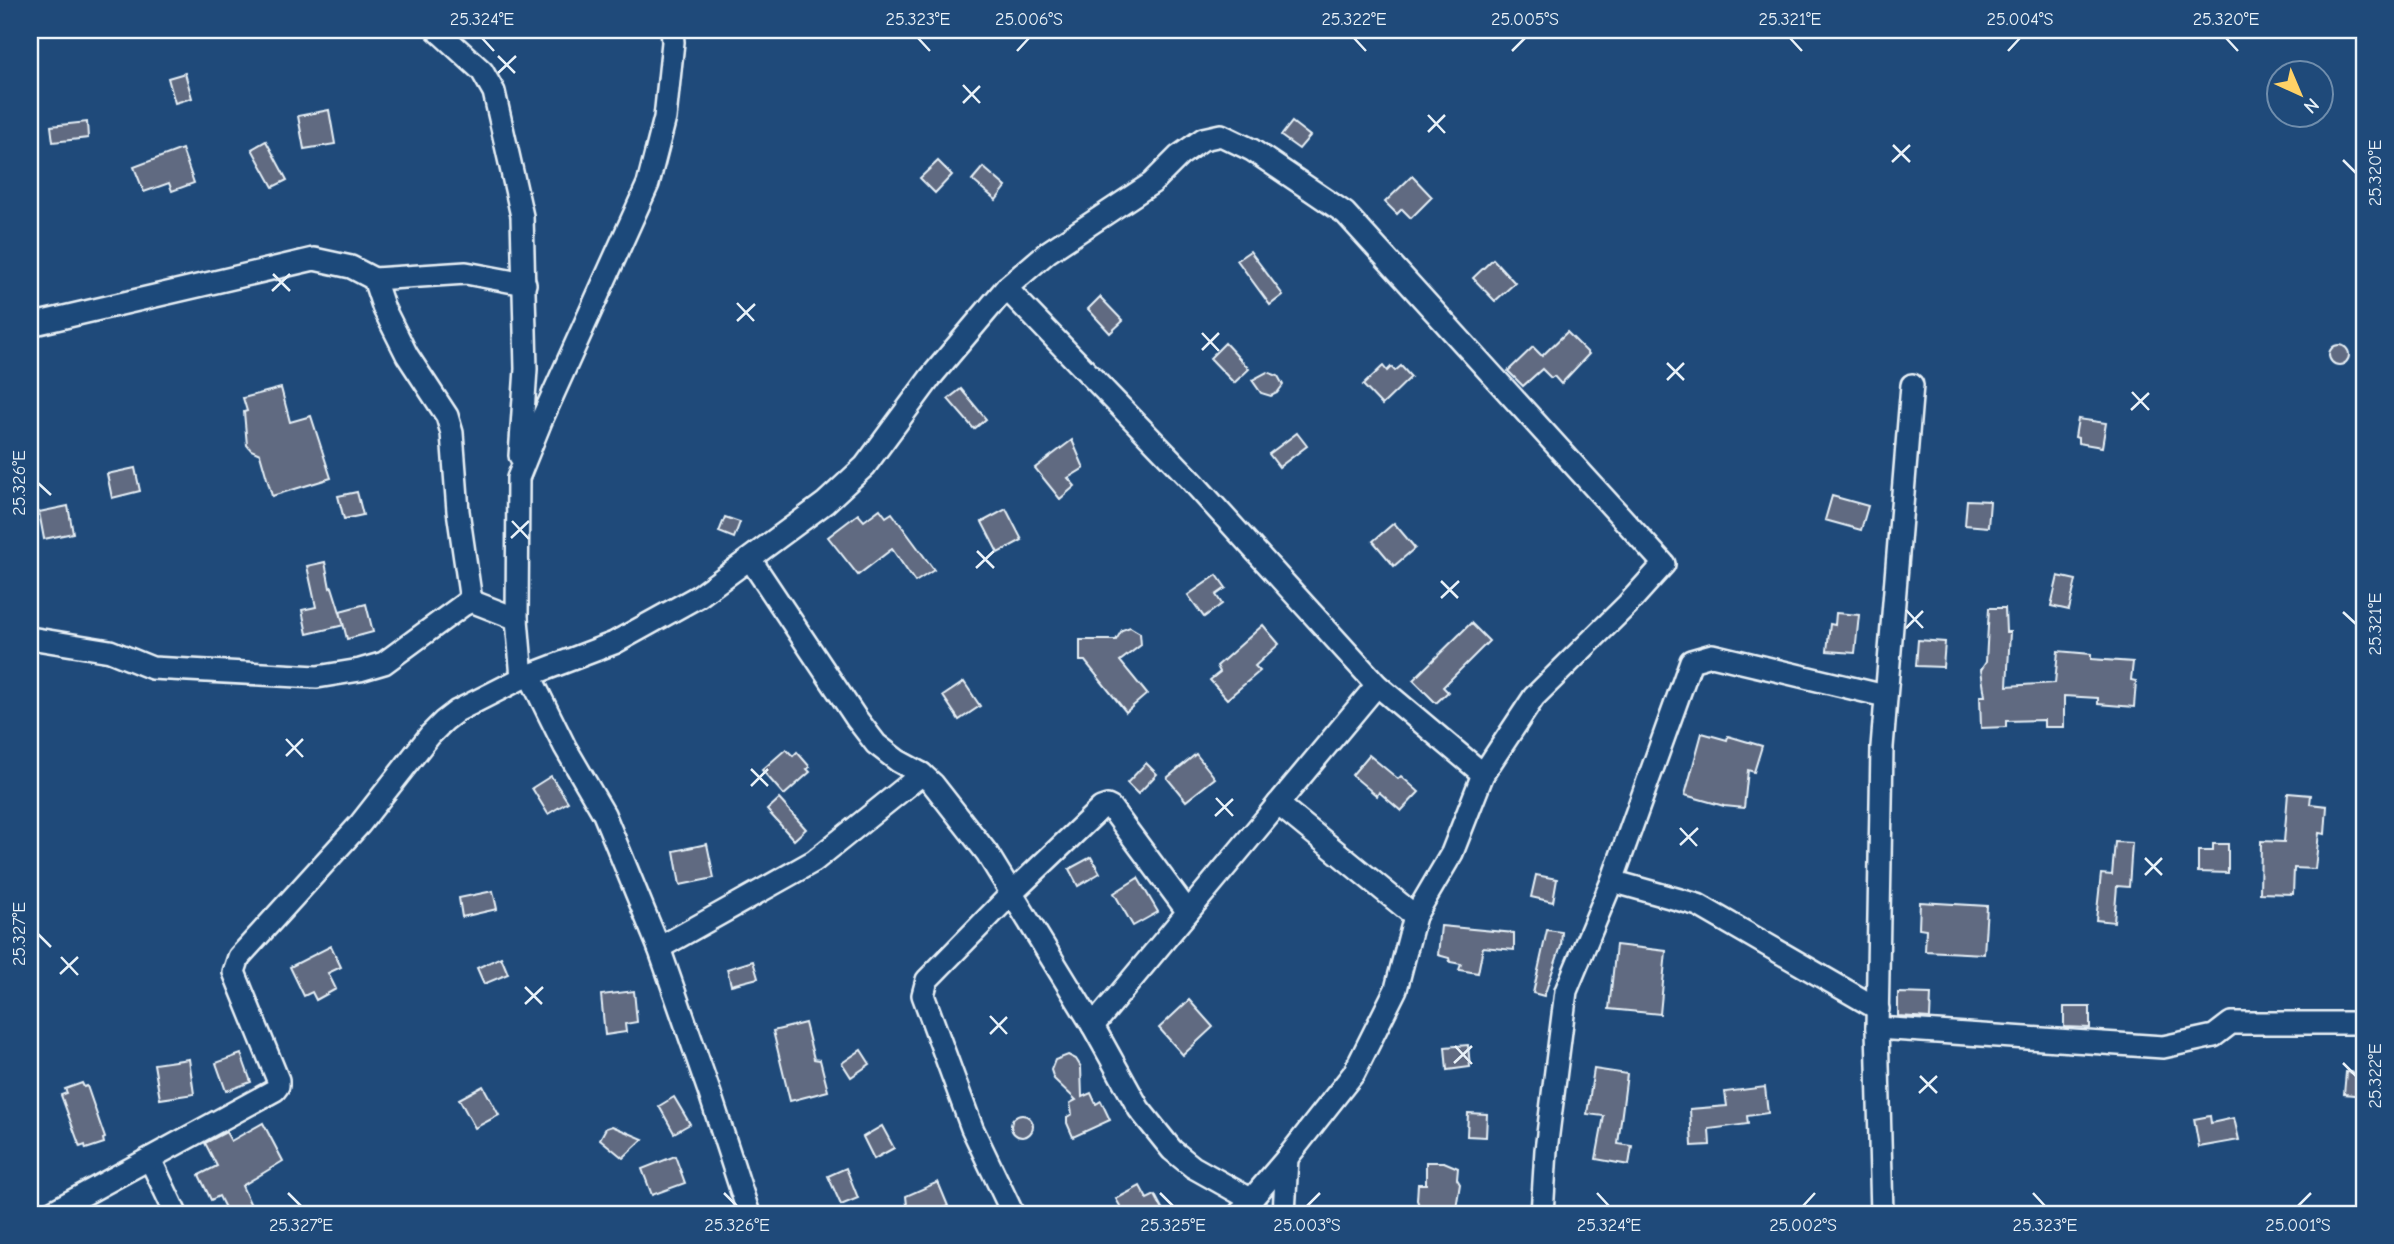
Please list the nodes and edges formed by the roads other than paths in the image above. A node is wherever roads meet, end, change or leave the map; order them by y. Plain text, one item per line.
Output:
1 (438, 30) edge
2 (672, 30) edge
3 (374, 279) junction
4 (524, 284) junction
5 (1006, 288) junction
6 (30, 325) edge
7 (1912, 385) dead end
8 (518, 478) junction
9 (750, 559) junction
10 (471, 601) junction
11 (517, 619) junction
12 (30, 638) edge
13 (526, 677) junction
14 (1377, 685) junction
15 (1885, 696) junction
16 (922, 774) junction
17 (1483, 774) junction
18 (1278, 804) junction
19 (1612, 881) junction
20 (1012, 893) junction
21 (1188, 912) junction
22 (1415, 916) junction
23 (659, 948) junction
24 (1878, 1018) junction
25 (2364, 1023) edge
26 (1093, 1026) junction
27 (1287, 1158) junction
28 (150, 1159) junction
29 (1245, 1207) edge
30 (48, 1214) edge
31 (176, 1214) edge
32 (749, 1214) edge
33 (1013, 1214) edge
34 (1284, 1214) edge
35 (1542, 1214) edge
36 (1882, 1214) edge

1 - 4 street
2 - 8 street
3 - 4 street
3 - 6 street
3 - 10 street
4 - 8 street
5 - 9 street
5 - 14 street
5 - 17 street
7 - 15 street
8 - 11 street
9 - 13 street
9 - 16 street
10 - 11 street
10 - 12 street
11 - 13 street
13 - 23 street
13 - 28 street
14 - 17 street
14 - 18 street
15 - 19 street
15 - 24 street
16 - 20 street
16 - 23 street
17 - 22 street
18 - 21 street
18 - 22 street
19 - 24 street
19 - 35 street
20 - 21 street
20 - 26 street
20 - 33 street
21 - 26 street
22 - 27 street
23 - 32 street
24 - 25 street
24 - 36 street
26 - 29 street
27 - 29 street
27 - 34 street
28 - 30 street
28 - 31 street

